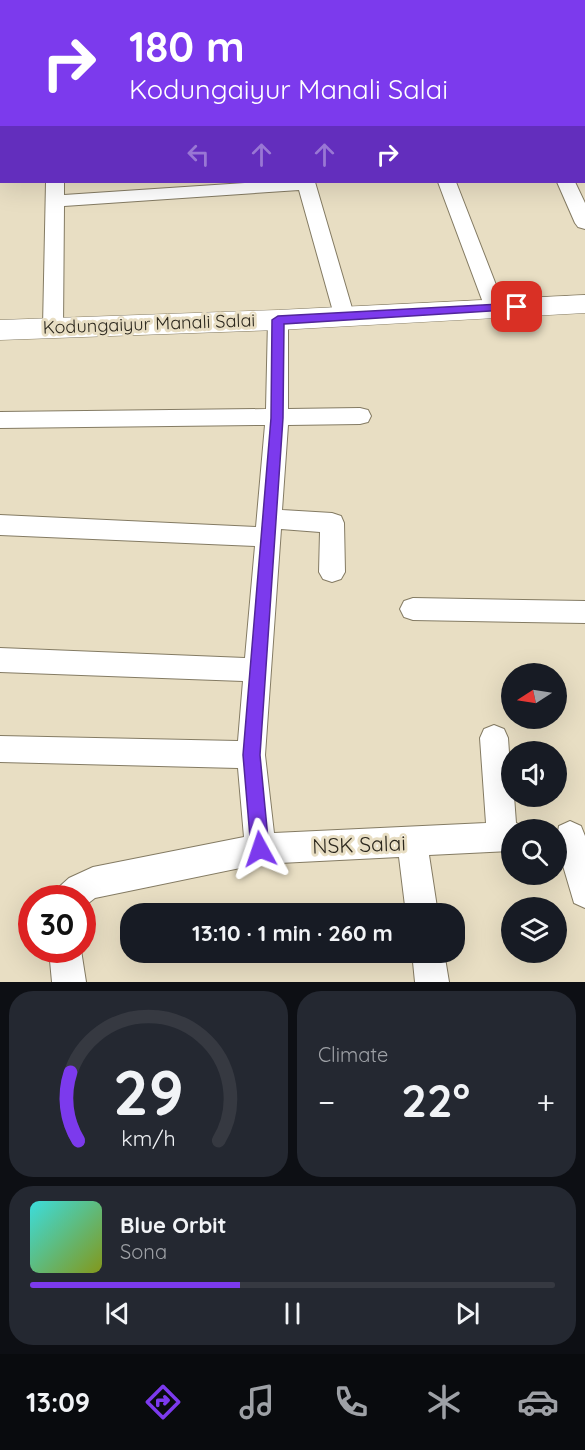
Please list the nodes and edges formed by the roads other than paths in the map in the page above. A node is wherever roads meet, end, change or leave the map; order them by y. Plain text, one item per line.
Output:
1 (306, 183) edge
2 (447, 183) edge
3 (566, 183) edge
4 (179, 187) edge
5 (55, 191) edge
6 (585, 223) edge
7 (585, 304) edge
8 (495, 308) junction
9 (344, 315) junction
10 (278, 320) junction
11 (53, 327) junction
12 (0, 330) edge
13 (360, 416) dead end
14 (277, 418) junction
15 (0, 420) edge
16 (0, 525) edge
17 (268, 528) junction
18 (332, 572) dead end
19 (413, 609) dead end
20 (585, 612) edge
21 (0, 660) edge
22 (257, 670) junction
23 (494, 738) dead end
24 (0, 750) edge
25 (252, 755) junction
26 (505, 819) edge
27 (570, 835) edge
28 (501, 836) edge
29 (412, 843) junction
30 (260, 849) junction
31 (89, 885) edge
32 (585, 892) edge
33 (420, 903) edge
34 (67, 963) edge
35 (429, 963) edge
36 (69, 982) edge
37 (432, 982) edge

1 - 4 street
1 - 9 street
2 - 8 street
3 - 6 street
4 - 5 street
5 - 11 street
7 - 8 street, Kodungaiyur Manali Salai
8 - 9 street, Kodungaiyur Manali Salai
9 - 10 street, Kodungaiyur Manali Salai
10 - 11 street, Kodungaiyur Manali Salai
10 - 14 street
11 - 12 street, Kodungaiyur Manali Salai
13 - 14 street
14 - 15 street
14 - 17 street
16 - 17 street
17 - 18 street
17 - 22 street
19 - 20 street
21 - 22 street
22 - 25 street
23 - 26 street
24 - 25 street
25 - 30 street
27 - 32 street
28 - 29 street, NSK Salai
29 - 30 street, NSK Salai
29 - 33 street
30 - 31 street, NSK Salai
34 - 36 street
35 - 37 street

